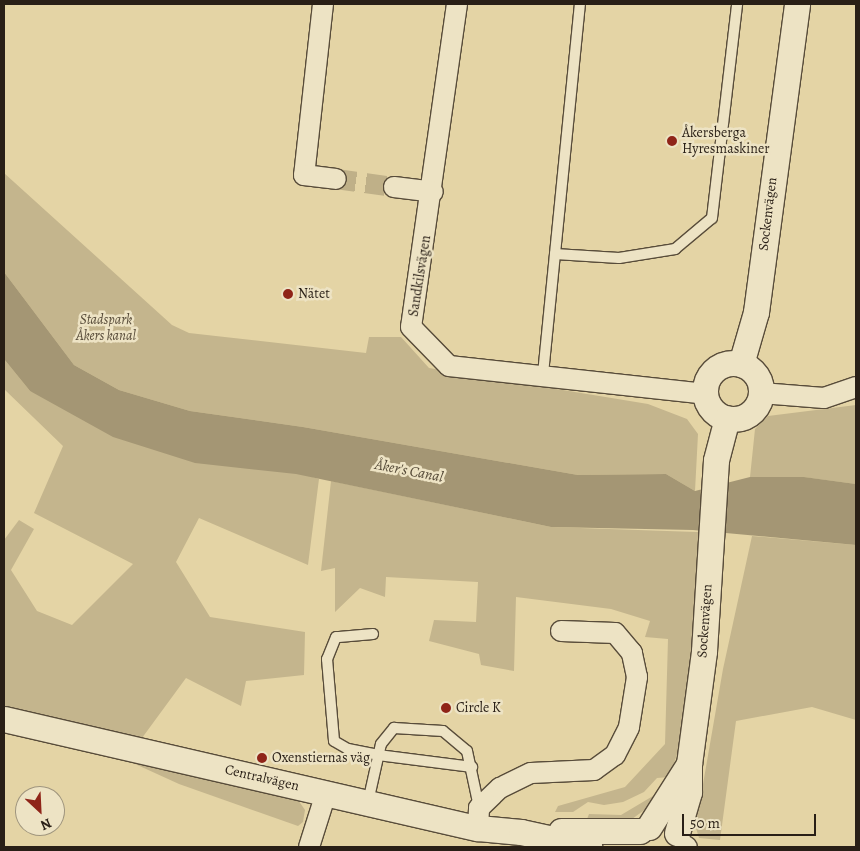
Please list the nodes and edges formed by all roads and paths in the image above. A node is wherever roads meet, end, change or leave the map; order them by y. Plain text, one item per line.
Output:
1 (323, 4) edge
2 (457, 4) edge
3 (580, 4) edge
4 (738, 4) edge
5 (797, 4) edge
6 (336, 179) tunnel mouth
7 (394, 187) tunnel mouth
8 (433, 192) junction
9 (555, 254) junction
10 (741, 364) junction
11 (543, 374) junction
12 (856, 387) edge
13 (761, 393) junction
14 (705, 394) junction
15 (727, 418) junction
16 (561, 631) dead end
17 (374, 634) dead end
18 (4, 719) edge
19 (378, 755) junction
20 (689, 764) junction
21 (472, 767) junction
22 (326, 792) junction
23 (368, 803) junction
24 (479, 818) junction
25 (521, 832) junction
26 (640, 835) edge
27 (683, 844) edge
28 (309, 847) edge
29 (589, 847) edge

1 - 6 street
2 - 8 street, Sandkilsvägen
3 - 9 lane
4 - 9 lane
5 - 10 street, Sockenvägen
7 - 8 street
8 - 11 street, Sandkilsvägen
9 - 11 lane
10 - 13 street
10 - 14 street
11 - 14 street, Sandkilsvägen
12 - 13 street
13 - 15 street
14 - 15 street
15 - 20 street, Sockenvägen
16 - 24 street
17 - 19 lane
18 - 22 street, Centralvägen
19 - 21 lane
19 - 21 lane
19 - 23 lane
20 - 26 street, Sockenvägen
20 - 27 street, Sockenvägen
21 - 24 lane
22 - 23 street, Centralvägen
22 - 28 street
23 - 24 street, Centralvägen
24 - 25 street, Centralvägen
25 - 26 street, Centralvägen
25 - 29 street, Centralvägen
26 - 27 street, Sockenvägen

